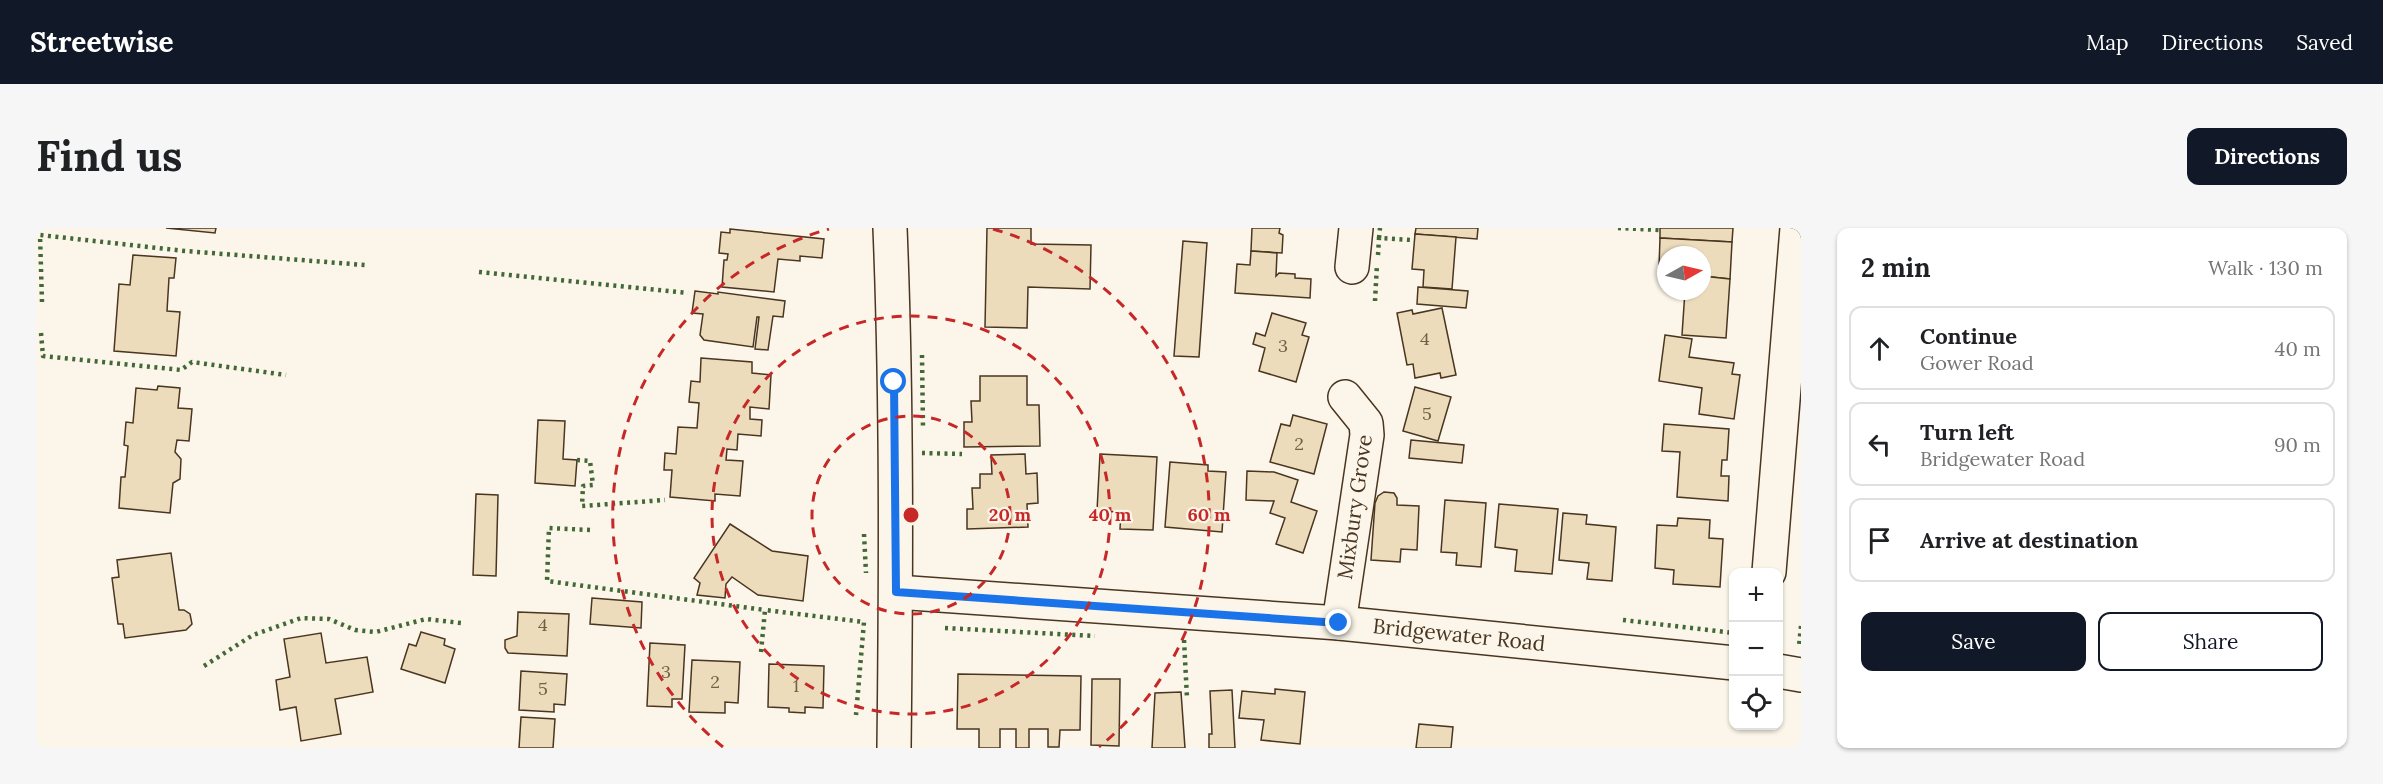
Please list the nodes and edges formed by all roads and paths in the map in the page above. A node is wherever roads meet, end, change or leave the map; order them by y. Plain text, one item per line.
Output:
1 (890, 228) edge
2 (1356, 228) edge
3 (1797, 228) edge
4 (1352, 267) dead end
5 (1345, 397) dead end
6 (1768, 568) edge
7 (896, 592) junction
8 (1339, 623) junction
9 (1729, 662) edge
10 (1783, 672) edge
11 (1801, 675) edge
12 (894, 748) edge

1 - 7 street
2 - 4 street
3 - 6 street
5 - 8 street, Mixbury Grove
7 - 8 street, Bridgewater Road
7 - 12 street
8 - 9 street, Bridgewater Road
10 - 11 street

